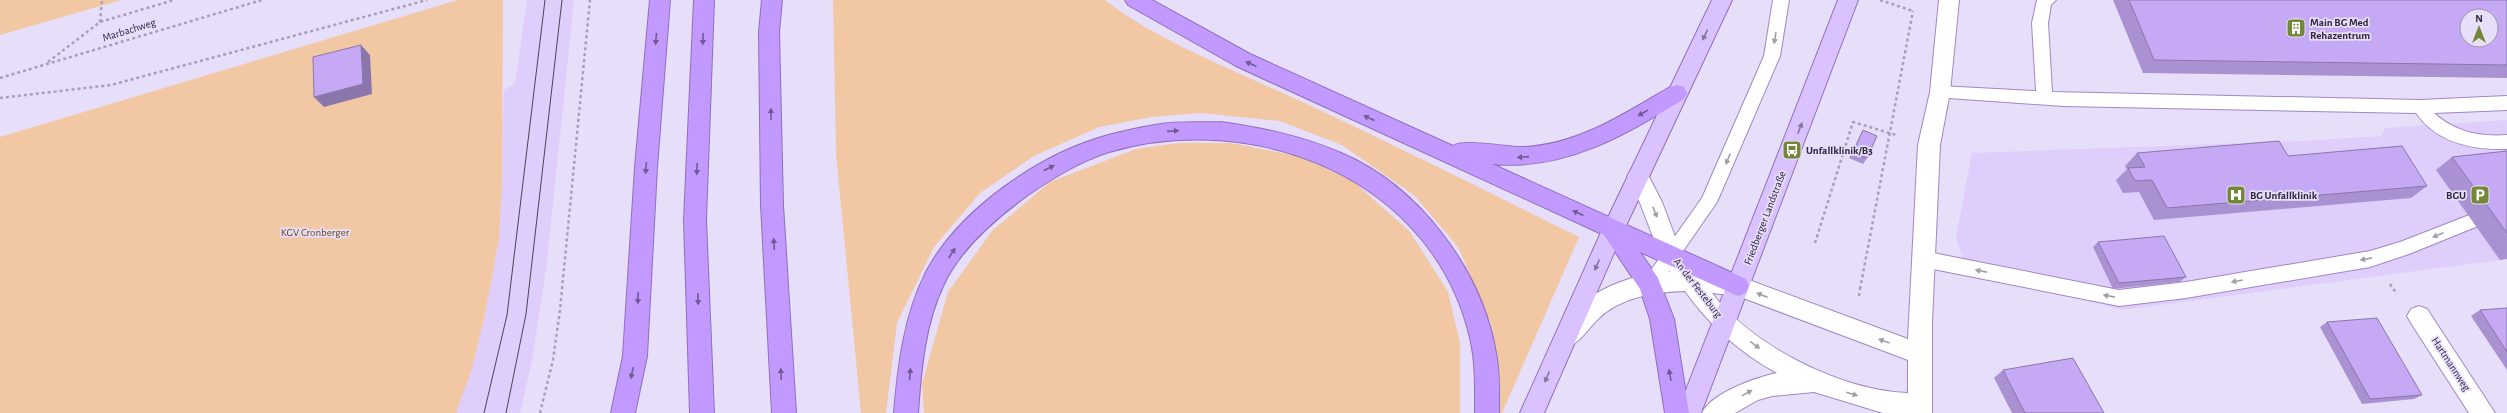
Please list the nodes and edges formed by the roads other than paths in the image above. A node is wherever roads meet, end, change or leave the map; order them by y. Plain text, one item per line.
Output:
1 (660, 0) edge
2 (704, 0) edge
3 (772, 0) edge
4 (1135, 0) edge
5 (1722, 0) edge
6 (1781, 0) edge
7 (1848, 0) edge
8 (1949, 0) edge
9 (2048, 0) edge
10 (1940, 92) junction
11 (1677, 93) junction
12 (2044, 97) junction
13 (2507, 103) edge
14 (2420, 107) junction
15 (2507, 142) edge
16 (1432, 146) junction
17 (1638, 177) junction
18 (2476, 214) dead end
19 (1613, 230) junction
20 (1671, 255) junction
21 (1923, 259) junction
22 (1691, 282) junction
23 (1650, 285) junction
24 (1738, 286) junction
25 (2419, 316) dead end
26 (1724, 321) junction
27 (1562, 342) junction
28 (1920, 354) junction
29 (1815, 381) junction
30 (1920, 409) edge
31 (623, 413) edge
32 (702, 413) edge
33 (784, 413) edge
34 (906, 413) edge
35 (1487, 413) edge
36 (1532, 413) edge
37 (1677, 413) edge
38 (1689, 413) edge
39 (1714, 413) edge
40 (2483, 413) edge

1 -> 31 highway
2 -> 32 highway
33 -> 3 highway
16 -> 4 highway
5 -> 11 main road
6 -> 20 lane
24 -> 7 main road, Friedberger Landstraße
8 - 10 street
9 - 12 lane
10 - 12 lane
10 - 21 street
11 -> 16 highway
11 - 17 main road
12 - 14 lane
13 - 14 lane
14 - 15 lane
19 -> 16 highway
17 - 19 main road
17 -> 20 street, An der Festeburg
18 -> 21 lane
19 - 20 highway
19 - 23 highway
19 -> 27 main road
20 - 22 street, An der Festeburg
20 - 23 lane
20 - 24 highway
21 - 28 street
22 - 23 street
22 - 24 street
22 - 26 street, An der Festeburg
23 - 27 street
37 -> 23 highway
24 - 26 main road, Friedberger Landstraße
28 -> 24 street
25 - 40 street, Hartmannweg
26 -> 29 street, An der Festeburg
26 - 38 main road, Friedberger Landstraße
27 -> 36 main road
28 - 30 street
29 -> 30 street, An der Festeburg
39 -> 29 street, An der Festeburg
34 -> 35 highway

